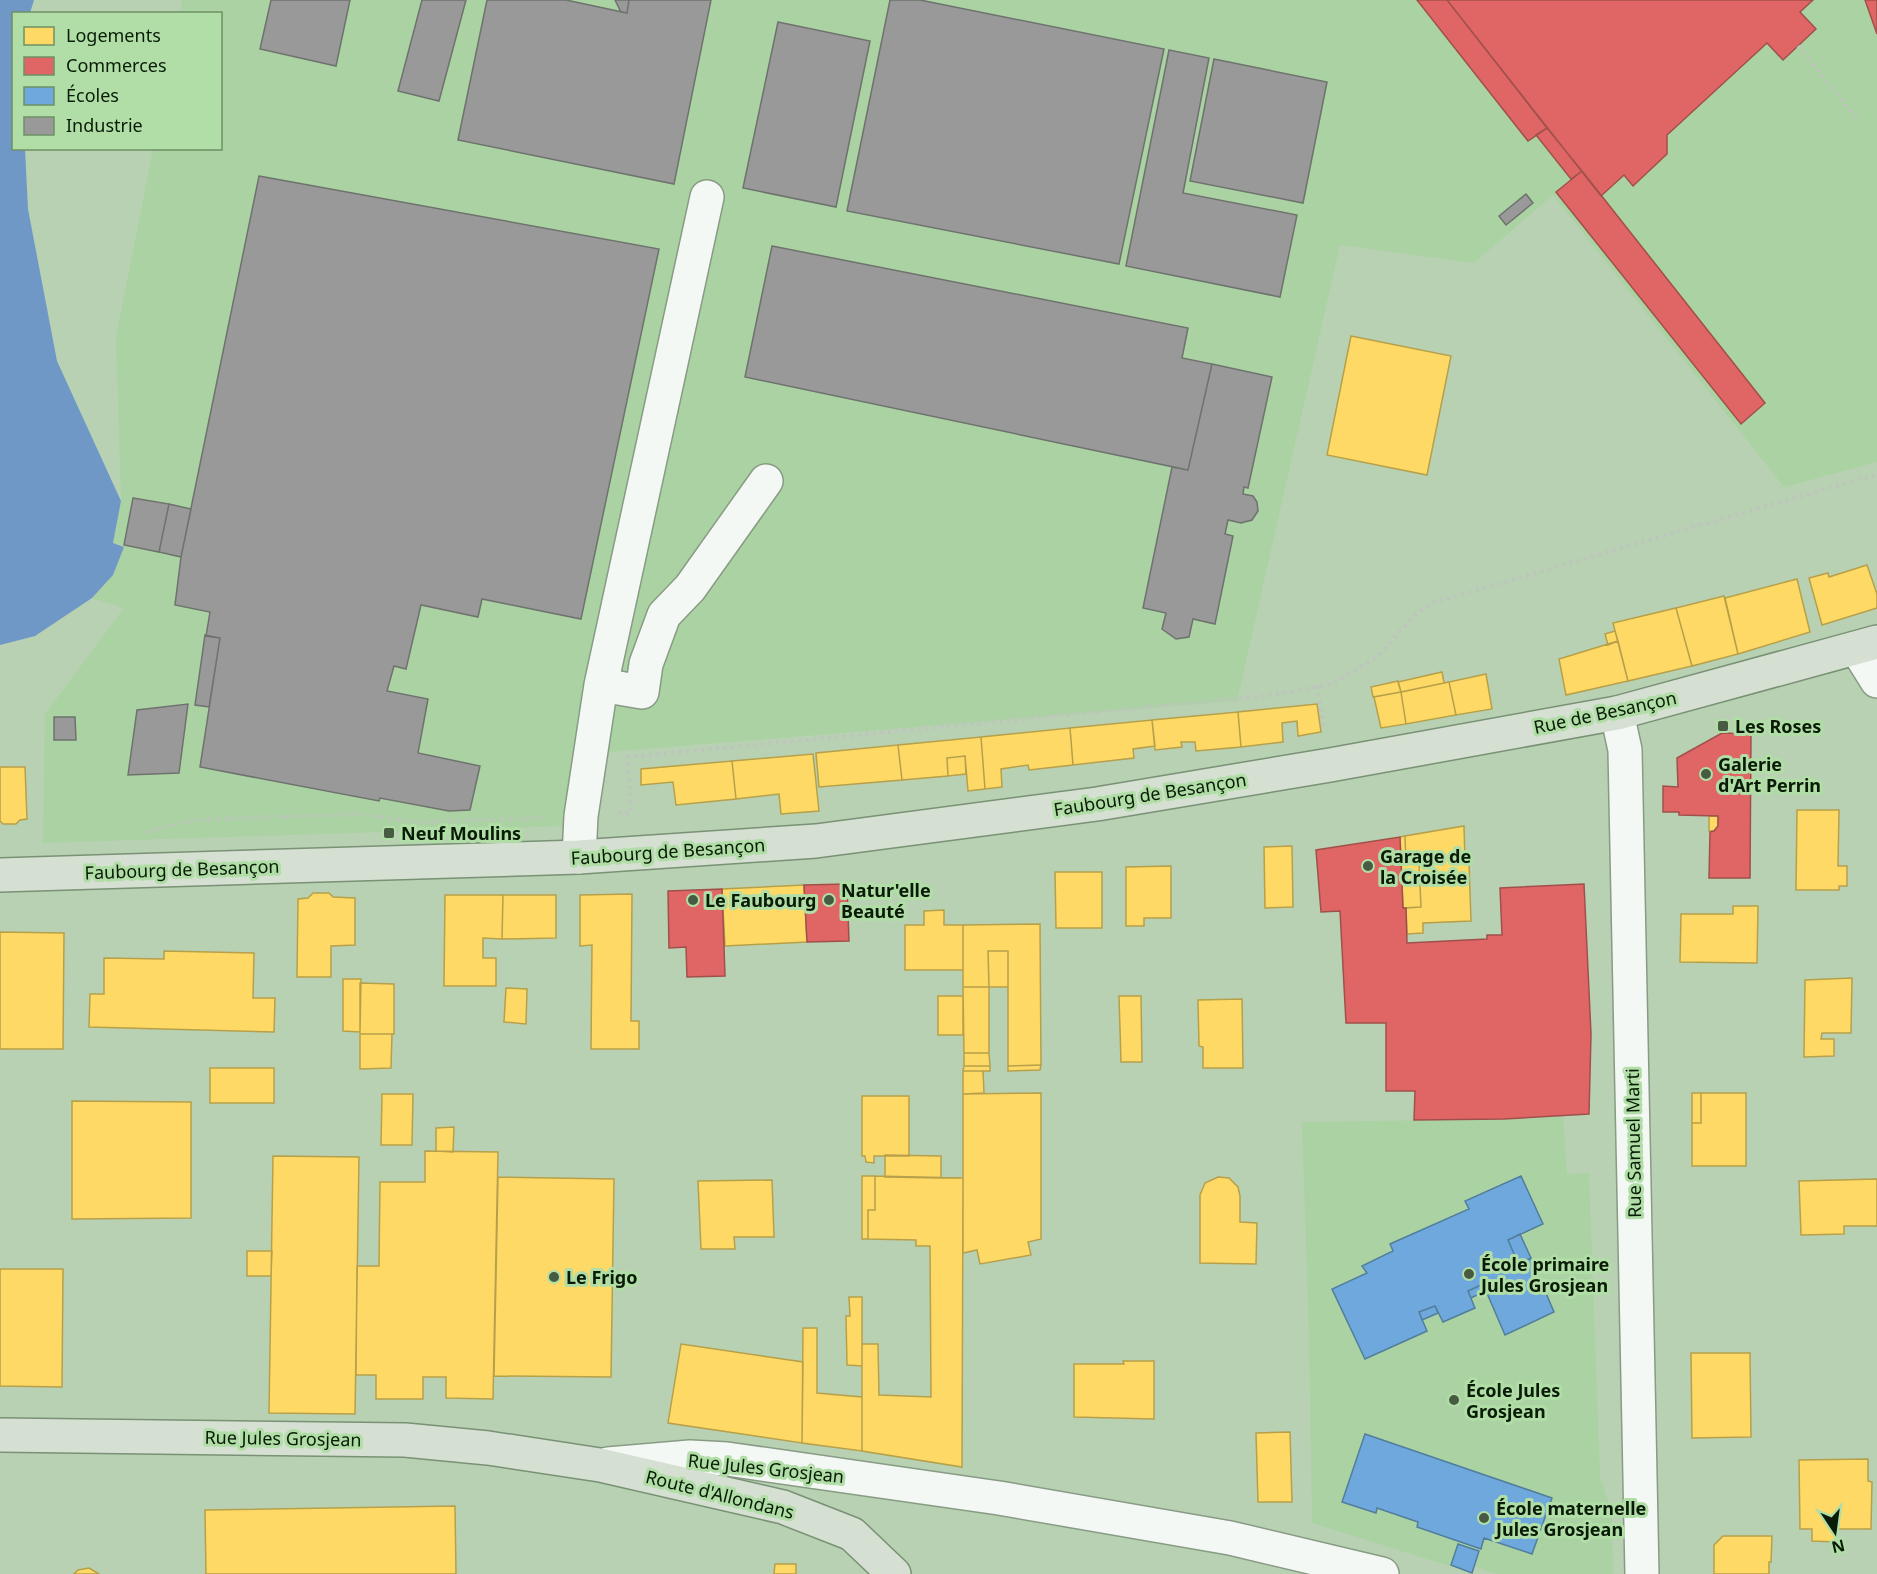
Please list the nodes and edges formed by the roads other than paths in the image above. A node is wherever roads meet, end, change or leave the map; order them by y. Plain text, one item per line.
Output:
1 (707, 197) dead end
2 (766, 481) dead end
3 (1867, 645) edge
4 (1877, 681) edge
5 (601, 685) junction
6 (1617, 713) junction
7 (1330, 765) joint
8 (579, 857) junction
9 (0, 875) edge
10 (0, 1435) edge
11 (600, 1465) junction
12 (894, 1574) edge
13 (1382, 1574) edge
14 (1642, 1574) edge

1 - 5 street
2 - 5 street
3 - 4 street
3 - 6 main road, Rue de Besançon
5 - 8 street
6 - 7 main road, Rue de Besançon
6 - 14 street, Rue Samuel Marti
7 - 8 main road, Faubourg de Besançon
8 - 9 main road, Faubourg de Besançon
10 - 11 main road, Rue Jules Grosjean
11 - 12 main road, Route d'Allondans
11 - 13 street, Rue Jules Grosjean

